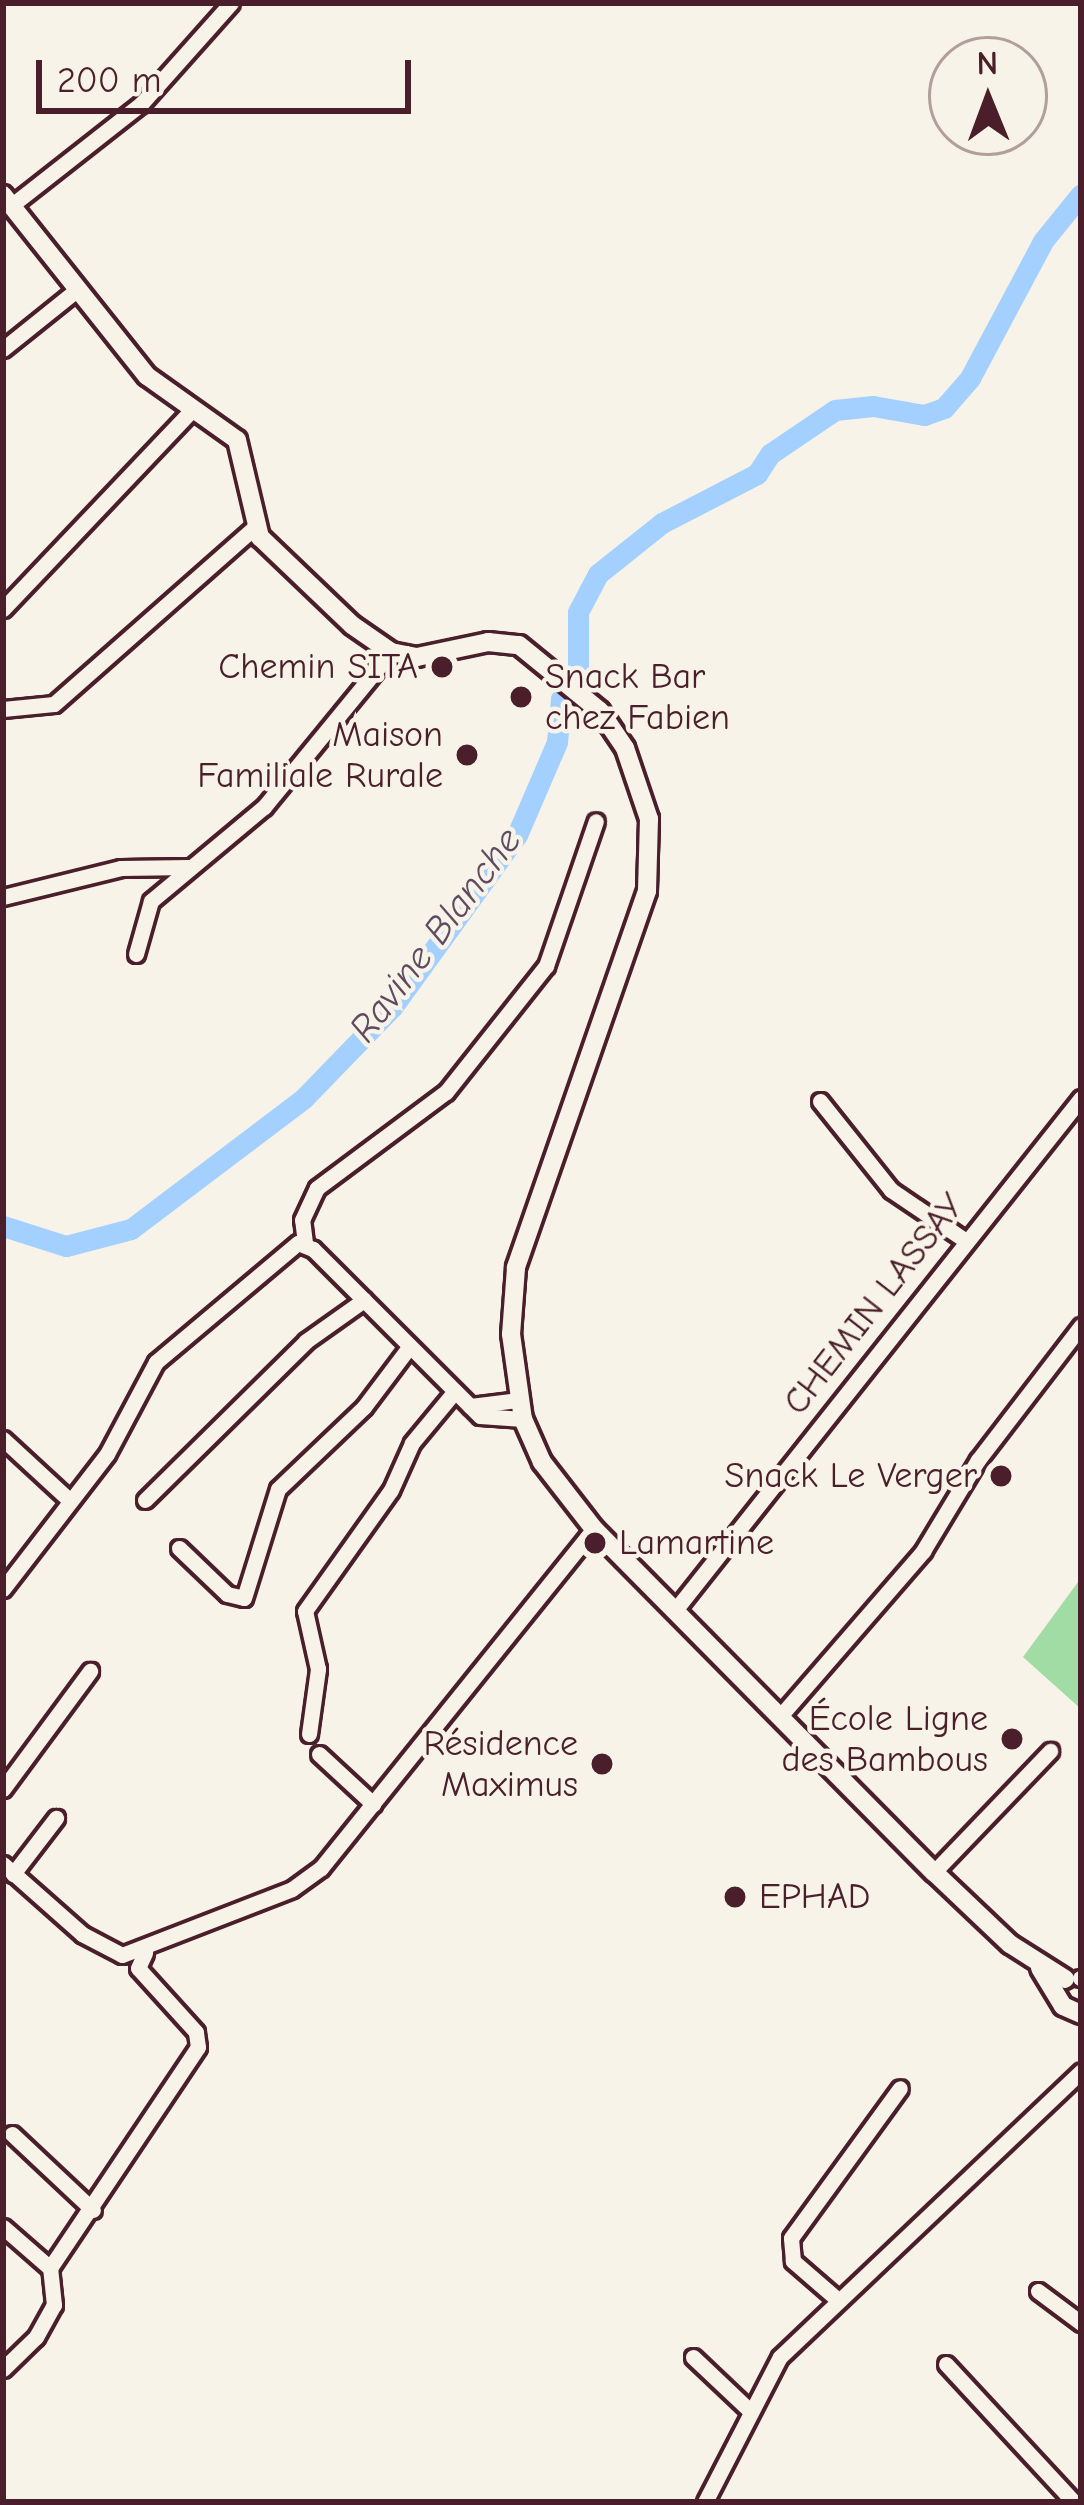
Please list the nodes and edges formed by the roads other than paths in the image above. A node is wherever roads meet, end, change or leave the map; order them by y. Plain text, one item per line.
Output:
1 (231, 3) edge
2 (8, 200) edge
3 (78, 290) junction
4 (3, 349) edge
5 (191, 411) junction
6 (255, 527) junction
7 (3, 609) edge
8 (391, 652) junction
9 (3, 709) edge
10 (596, 821) dead end
11 (189, 867) junction
12 (3, 897) edge
13 (136, 954) dead end
14 (1081, 1098) edge
15 (820, 1101) dead end
16 (963, 1239) junction
17 (309, 1246) junction
18 (364, 1300) junction
19 (1081, 1326) edge
20 (410, 1346) junction
21 (454, 1391) junction
22 (520, 1409) junction
23 (3, 1439) edge
24 (69, 1500) junction
25 (145, 1500) dead end
26 (594, 1529) junction
27 (179, 1548) dead end
28 (3, 1589) edge
29 (676, 1609) junction
30 (90, 1671) dead end
31 (782, 1714) junction
32 (309, 1734) dead end
33 (1050, 1751) dead end
34 (319, 1754) dead end
35 (3, 1789) edge
36 (373, 1804) junction
37 (56, 1818) dead end
38 (8, 1869) edge
39 (934, 1872) junction
40 (145, 1953) junction
41 (1075, 1993) edge
42 (1081, 2071) edge
43 (900, 2088) dead end
44 (12, 2134) dead end
45 (93, 2210) junction
46 (3, 2227) edge
47 (50, 2268) junction
48 (1038, 2291) dead end
49 (838, 2300) junction
50 (1081, 2323) edge
51 (694, 2357) dead end
52 (946, 2364) dead end
53 (3, 2369) edge
54 (749, 2410) junction
55 (705, 2502) edge
56 (1074, 2502) edge

1 - 2 street
2 - 3 main road
3 - 4 street
3 - 5 main road
5 - 6 main road
5 - 7 street
6 - 8 main road
6 - 9 street
8 - 11 street
8 - 22 main road
10 - 17 street
11 - 12 street
11 - 13 street
14 - 16 street, CHEMIN LASSAY
15 - 16 street
16 - 29 street, CHEMIN LASSAY
17 - 18 street
17 - 24 street
18 - 20 street
18 - 25 street
19 - 31 street
20 - 21 street
20 - 27 street
21 - 22 street
21 - 32 street
22 - 26 main road
23 - 24 street
24 - 28 street
26 - 29 main road
26 - 36 street
29 - 31 main road
30 - 35 street
31 - 39 main road
33 - 39 street
34 - 36 street
36 - 40 street
37 - 38 street
38 - 40 street
39 - 41 main road
40 - 45 street
42 - 49 street
43 - 49 street
44 - 45 street
45 - 47 street
46 - 47 street
47 - 53 street
48 - 50 street
49 - 54 street
51 - 54 street
52 - 56 street
54 - 55 street

